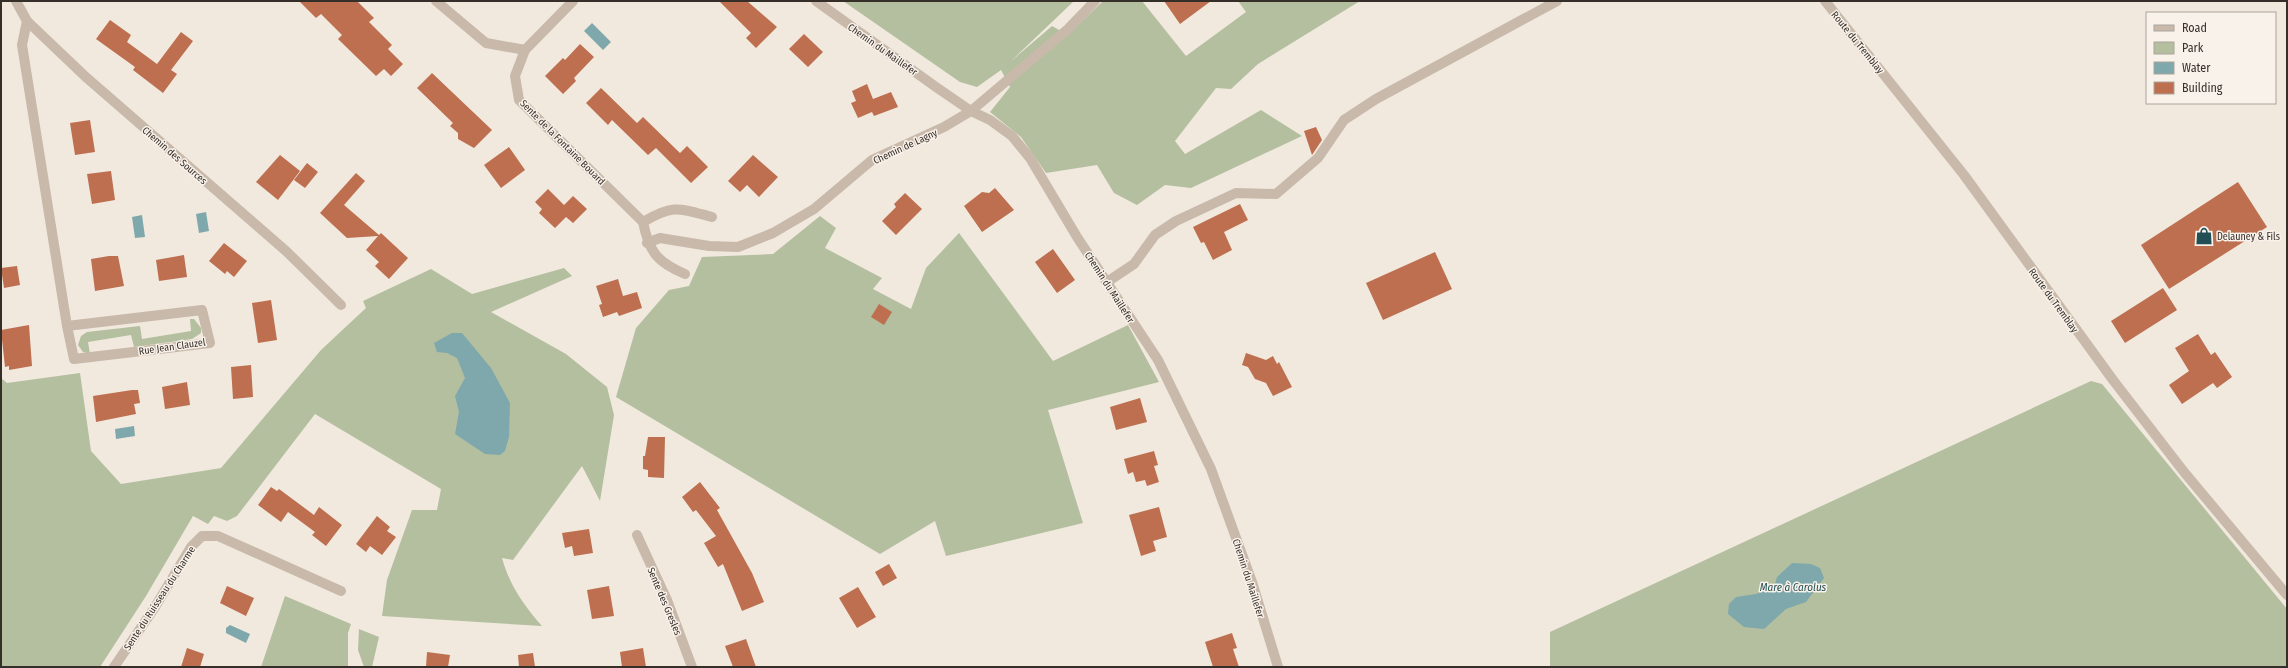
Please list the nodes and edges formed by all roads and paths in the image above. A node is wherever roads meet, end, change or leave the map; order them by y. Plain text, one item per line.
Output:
1 (16, 1) edge
2 (436, 1) edge
3 (573, 1) edge
4 (816, 1) edge
5 (1095, 1) edge
6 (1558, 1) edge
7 (1825, 1) edge
8 (26, 21) junction
9 (525, 50) junction
10 (971, 111) junction
11 (712, 217) dead end
12 (643, 222) junction
13 (647, 243) junction
14 (685, 274) dead end
15 (1107, 282) junction
16 (340, 305) dead end
17 (67, 326) junction
18 (637, 535) dead end
19 (341, 591) dead end
20 (2287, 595) edge
21 (114, 667) edge
22 (692, 667) edge
23 (1278, 667) edge

1 - 8 street, Chemin des Sources
2 - 9 street
3 - 9 street, Sente de la Fontaine Bouard
4 - 10 street, Chemin du Maillefer
5 - 10 street, Chemin de Lagny
6 - 15 street
7 - 20 street, Route du Tremblay
8 - 16 street, Chemin des Sources
8 - 17 street, Rue Jean Clauzel
9 - 12 street, Sente de la Fontaine Bouard
10 - 13 street, Chemin de Lagny
10 - 15 street, Chemin du Maillefer
11 - 12 street
12 - 13 street
13 - 14 street
15 - 23 street, Chemin du Maillefer
17 - 17 street, Rue Jean Clauzel
18 - 22 street, Sente des Gresles
19 - 21 street, Sente du Ruisseau du Charme

